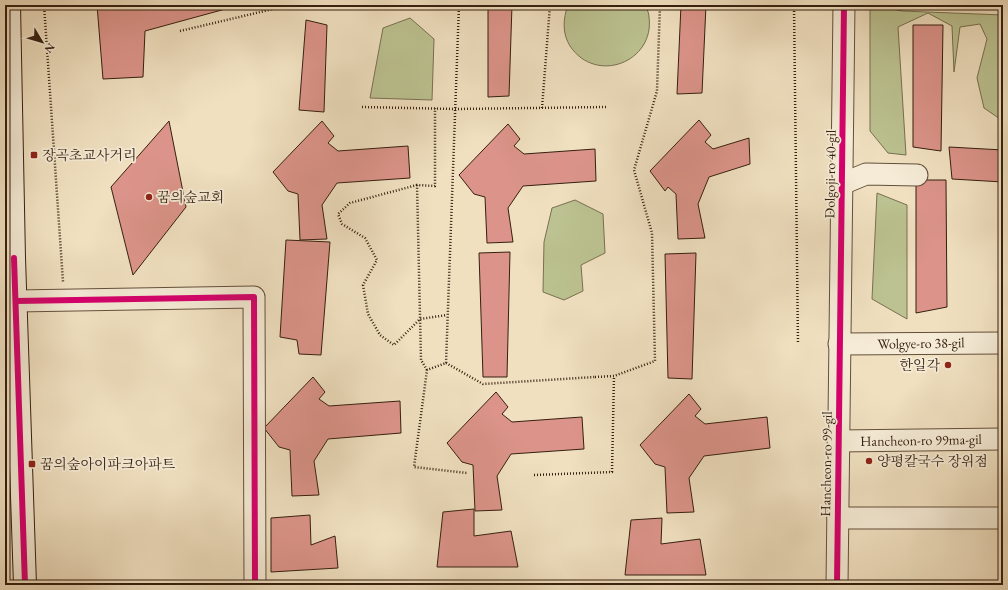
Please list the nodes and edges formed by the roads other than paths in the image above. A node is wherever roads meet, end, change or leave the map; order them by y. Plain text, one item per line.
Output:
1 (9, 5) edge
2 (844, 5) edge
3 (8, 122) edge
4 (917, 175) dead end
5 (842, 184) junction
6 (9, 226) edge
7 (10, 265) edge
8 (16, 301) junction
9 (1003, 343) edge
10 (839, 344) junction
11 (12, 358) edge
12 (1003, 439) edge
13 (838, 441) junction
14 (838, 518) junction
15 (1003, 518) edge
16 (25, 585) edge
17 (255, 585) edge
18 (837, 585) edge

1 - 3 street
2 - 5 street, Dolgoji-ro 40-gil
3 - 6 street
4 - 5 street
5 - 10 street, Dolgoji-ro 40-gil
6 - 7 street
7 - 8 street
8 - 11 street
8 - 17 street
9 - 10 street, Wolgye-ro 38-gil
10 - 13 street, Hancheon-ro 99-gil
11 - 16 street
12 - 13 street, Hancheon-ro 99ma-gil
13 - 14 street, Hancheon-ro 99-gil
14 - 15 street, Hancheon-ro 99-gil
14 - 18 street, Hancheon-ro 99-gil

